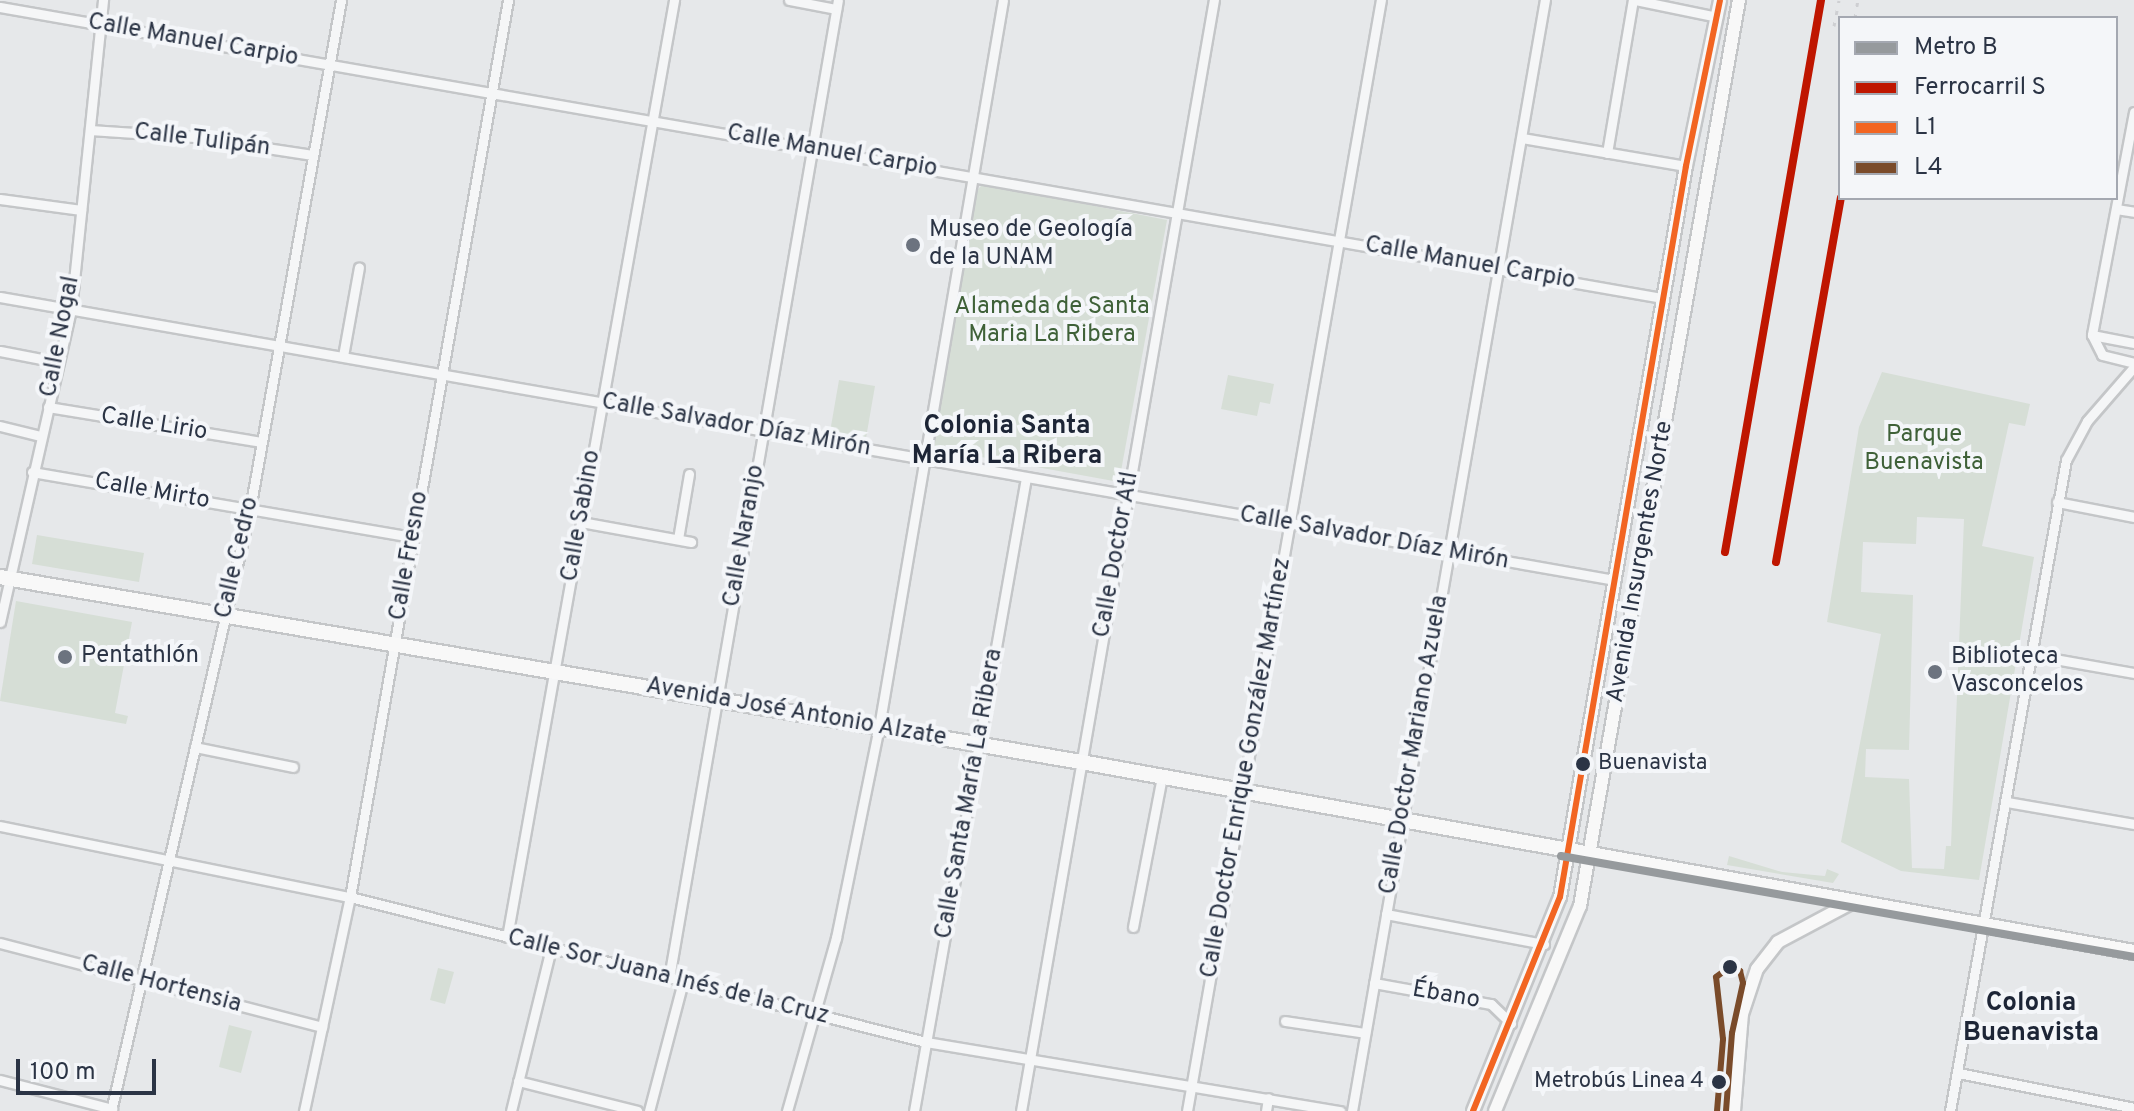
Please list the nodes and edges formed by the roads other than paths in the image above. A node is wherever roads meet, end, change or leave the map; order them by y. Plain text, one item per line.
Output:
1 (103, 0) edge
2 (341, 0) edge
3 (508, 0) edge
4 (674, 0) edge
5 (789, 0) edge
6 (1003, 0) edge
7 (1214, 0) edge
8 (1381, 0) edge
9 (1545, 0) edge
10 (1634, 0) edge
11 (1720, 0) edge
12 (1739, 0) edge
13 (837, 4) edge
14 (0, 7) edge
15 (1717, 17) junction
16 (101, 25) junction
17 (330, 65) junction
18 (491, 92) junction
19 (2134, 112) edge
20 (653, 121) junction
21 (90, 130) junction
22 (1522, 138) junction
23 (813, 147) junction
24 (1607, 153) junction
25 (313, 155) junction
26 (1686, 166) junction
27 (972, 177) junction
28 (2118, 198) edge
29 (0, 199) edge
30 (2118, 200) edge
31 (2116, 209) junction
32 (81, 210) junction
33 (2134, 212) edge
34 (1178, 215) junction
35 (1339, 241) junction
36 (359, 267) dead end
37 (1499, 270) junction
38 (0, 297) edge
39 (1663, 298) junction
40 (71, 310) junction
41 (2092, 335) junction
42 (2134, 343) edge
43 (278, 346) junction
44 (0, 351) edge
45 (343, 356) junction
46 (57, 362) junction
47 (2134, 365) edge
48 (442, 374) junction
49 (602, 402) junction
50 (48, 407) junction
51 (0, 426) edge
52 (764, 431) junction
53 (40, 436) junction
54 (261, 442) junction
55 (921, 459) junction
56 (32, 472) junction
57 (689, 474) dead end
58 (1026, 478) junction
59 (1127, 497) junction
60 (2057, 502) junction
61 (250, 509) junction
62 (2134, 517) edge
63 (581, 522) junction
64 (1289, 525) junction
65 (414, 537) junction
66 (678, 539) junction
67 (691, 542) dead end
68 (1449, 552) junction
69 (5, 578) edge
70 (1615, 580) junction
71 (224, 615) junction
72 (0, 622) edge
73 (394, 644) junction
74 (2032, 655) junction
75 (556, 671) junction
76 (2134, 673) edge
77 (716, 700) junction
78 (879, 727) junction
79 (979, 744) junction
80 (195, 747) junction
81 (1081, 762) junction
82 (293, 767) dead end
83 (1162, 776) junction
84 (1243, 791) junction
85 (2007, 802) junction
86 (1402, 821) junction
87 (2134, 824) edge
88 (0, 826) edge
89 (1568, 849) junction
90 (1590, 853) junction
91 (168, 862) junction
92 (350, 897) junction
93 (1857, 902) junction
94 (1386, 914) junction
95 (1986, 925) junction
96 (1133, 927) dead end
97 (507, 937) junction
98 (0, 943) edge
99 (1544, 944) junction
100 (551, 948) junction
101 (2134, 952) edge
102 (669, 978) junction
103 (141, 981) junction
104 (683, 981) junction
105 (1374, 983) junction
106 (815, 1015) junction
107 (1285, 1021) dead end
108 (1511, 1023) junction
109 (322, 1027) junction
110 (1365, 1033) junction
111 (926, 1042) junction
112 (1030, 1060) junction
113 (1958, 1073) junction
114 (0, 1080) edge
115 (518, 1081) junction
116 (1191, 1085) junction
117 (1268, 1098) junction
118 (2134, 1108) edge
119 (111, 1110) edge
120 (304, 1111) edge
121 (511, 1111) edge
122 (637, 1111) edge
123 (649, 1111) edge
124 (787, 1111) edge
125 (914, 1111) edge
126 (1021, 1111) edge
127 (1187, 1111) edge
128 (1266, 1111) edge
129 (1340, 1111) edge
130 (1352, 1111) edge
131 (1473, 1111) edge
132 (1495, 1111) edge
133 (1734, 1111) edge
134 (1950, 1111) edge

1 - 16 street, Calle Nogal
2 - 17 street, Calle Cedro
3 - 18 street, Calle Fresno
4 - 20 street, Calle Sabino
5 - 13 street
6 - 27 street
7 - 34 street, Calle Doctor Atl
8 - 35 street, Calle Doctor Enrique González Martínez
9 - 22 street, Calle Doctor Mariano Azuela
10 - 15 street
10 - 24 street
11 - 15 main road, Avenida Insurgentes Norte
12 - 90 main road, Avenida Insurgentes Norte
13 - 23 street, Calle Naranjo
14 - 16 street, Calle Manuel Carpio
15 - 26 main road, Avenida Insurgentes Norte
16 - 17 street, Calle Manuel Carpio
16 - 21 street, Calle Nogal
17 - 18 street, Calle Manuel Carpio
17 - 25 street, Calle Cedro
18 - 20 street, Calle Manuel Carpio
18 - 48 street, Calle Fresno
19 - 28 street
20 - 23 street, Calle Manuel Carpio
20 - 49 street, Calle Sabino
21 - 25 street, Calle Tulipán
21 - 32 street, Calle Nogal
22 - 24 street
22 - 37 street, Calle Doctor Mariano Azuela
23 - 27 street, Calle Manuel Carpio
23 - 52 street, Calle Naranjo
24 - 26 street
25 - 43 street, Calle Cedro
26 - 39 main road, Avenida Insurgentes Norte
27 - 34 street, Calle Manuel Carpio
27 - 55 street
29 - 32 street
30 - 31 street
31 - 33 street
31 - 41 street
32 - 40 street, Calle Nogal
34 - 35 street, Calle Manuel Carpio
34 - 59 street, Calle Doctor Atl
35 - 37 street, Calle Manuel Carpio
35 - 64 street, Calle Doctor Enrique González Martínez
36 - 45 street
37 - 39 street, Calle Manuel Carpio
37 - 68 street, Calle Doctor Mariano Azuela
38 - 40 street, Calle Salvador Díaz Mirón
39 - 70 main road, Avenida Insurgentes Norte
40 - 43 street, Calle Salvador Díaz Mirón
40 - 46 street, Calle Nogal
41 - 42 street
41 - 47 street
43 - 45 street, Calle Salvador Díaz Mirón
43 - 54 street, Calle Cedro
44 - 46 street
45 - 48 street, Calle Salvador Díaz Mirón
46 - 50 street, Calle Nogal
47 - 60 street
48 - 49 street, Calle Salvador Díaz Mirón
48 - 65 street, Calle Fresno
49 - 52 street, Calle Salvador Díaz Mirón
49 - 63 street, Calle Sabino
50 - 53 street, Calle Nogal
50 - 54 street, Calle Lirio
51 - 53 street
52 - 55 street, Calle Salvador Díaz Mirón
52 - 77 street, Calle Naranjo
53 - 56 street, Calle Nogal
54 - 61 street, Calle Cedro
55 - 58 street, Calle Salvador Díaz Mirón
55 - 78 street
56 - 61 street, Calle Mirto
56 - 69 street, Calle Nogal
57 - 66 street
58 - 59 street, Calle Salvador Díaz Mirón
58 - 79 street, Calle Santa María La Ribera
59 - 64 street, Calle Salvador Díaz Mirón
59 - 81 street, Calle Doctor Atl
60 - 62 street
60 - 74 street
61 - 65 street, Calle Mirto
61 - 71 street, Calle Cedro
63 - 66 street
63 - 75 street, Calle Sabino
64 - 68 street, Calle Salvador Díaz Mirón
64 - 84 street, Calle Doctor Enrique González Martínez
65 - 73 street, Calle Fresno
66 - 67 street
68 - 70 street, Calle Salvador Díaz Mirón
68 - 86 street, Calle Doctor Mariano Azuela
69 - 71 main road, Avenida José Antonio Alzate
69 - 72 street, Calle Nogal
70 - 89 main road, Avenida Insurgentes Norte
71 - 73 main road, Avenida José Antonio Alzate
71 - 80 street, Calle Cedro
73 - 75 main road, Avenida José Antonio Alzate
73 - 92 street, Calle Fresno
74 - 76 street
74 - 85 street
75 - 77 main road, Avenida José Antonio Alzate
75 - 97 street, Calle Sabino
77 - 78 main road, Avenida José Antonio Alzate
77 - 102 street, Calle Naranjo
78 - 79 main road, Avenida José Antonio Alzate
78 - 106 street
79 - 81 main road, Avenida José Antonio Alzate
79 - 111 street, Calle Santa María La Ribera
80 - 82 street
80 - 91 street, Calle Cedro
81 - 83 main road, Avenida José Antonio Alzate
81 - 112 street, Calle Doctor Atl
83 - 84 main road, Avenida José Antonio Alzate
83 - 96 street
84 - 86 main road, Avenida José Antonio Alzate
84 - 116 street, Calle Doctor Enrique González Martínez
85 - 87 street
85 - 95 street
86 - 89 main road, Avenida José Antonio Alzate
86 - 94 street, Calle Doctor Mariano Azuela
88 - 91 street, Calle Sor Juana Inés de la Cruz
89 - 90 main road, Avenida José Antonio Alzate
89 - 99 main road, Avenida Insurgentes Norte
90 - 93 main road, Avenida José Antonio Alzate
90 - 132 main road, Avenida Insurgentes Norte
91 - 92 street, Calle Sor Juana Inés de la Cruz
91 - 103 street, Calle Cedro
92 - 97 street, Calle Sor Juana Inés de la Cruz
92 - 109 street, Calle Fresno
93 - 95 main road, Avenida José Antonio Alzate
93 - 133 main road
94 - 99 street
94 - 105 street, Calle Doctor Mariano Azuela
95 - 101 main road, Avenida José Antonio Alzate
95 - 113 street
97 - 100 street, Calle Sor Juana Inés de la Cruz
98 - 103 street, Calle Hortensia
99 - 108 main road, Avenida Insurgentes Norte
100 - 102 street, Calle Sor Juana Inés de la Cruz
100 - 115 street
102 - 104 street, Calle Sor Juana Inés de la Cruz
103 - 109 street, Calle Hortensia
103 - 119 street, Calle Cedro
104 - 106 street, Calle Sor Juana Inés de la Cruz
104 - 123 street
105 - 108 street, Ébano
105 - 110 street, Calle Doctor Mariano Azuela
106 - 111 street, Calle Sor Juana Inés de la Cruz
106 - 124 street
107 - 110 street
108 - 131 main road, Avenida Insurgentes Norte
109 - 120 street, Calle Fresno
110 - 130 street, Calle Doctor Mariano Azuela
111 - 112 street, Calle Sor Juana Inés de la Cruz
111 - 125 street, Calle Santa María La Ribera
112 - 116 street, Calle Sor Juana Inés de la Cruz
112 - 126 street, Calle Doctor Atl
113 - 118 street
113 - 134 street
114 - 119 street
115 - 121 street
115 - 122 street
116 - 117 street, Calle Sor Juana Inés de la Cruz
116 - 127 street, Calle Doctor Enrique González Martínez
117 - 128 street
117 - 129 street, Calle Sor Juana Inés de la Cruz

